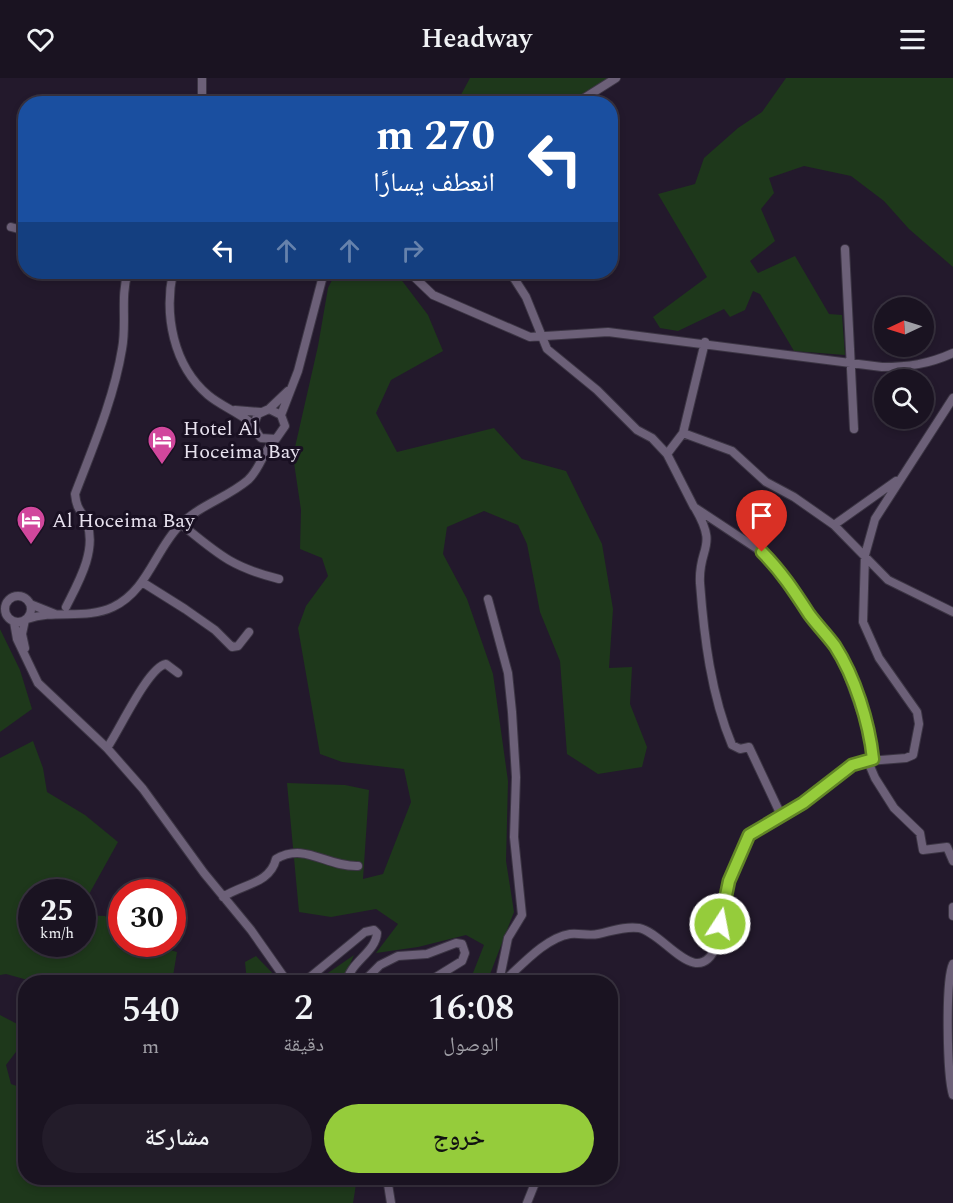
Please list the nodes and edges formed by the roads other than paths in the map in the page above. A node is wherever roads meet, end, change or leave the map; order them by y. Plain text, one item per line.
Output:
1 (202, 78) edge
2 (616, 78) edge
3 (202, 96) edge
4 (588, 96) edge
5 (11, 227) dead end
6 (18, 229) edge
7 (844, 249) dead end
8 (126, 279) edge
9 (171, 279) edge
10 (322, 279) edge
11 (416, 279) edge
12 (514, 279) edge
13 (542, 337) junction
14 (705, 342) junction
15 (953, 353) edge
16 (851, 362) junction
17 (292, 388) junction
18 (953, 398) edge
19 (269, 409) junction
20 (233, 410) junction
21 (260, 412) junction
22 (281, 415) junction
23 (254, 424) junction
24 (854, 429) dead end
25 (683, 433) junction
26 (261, 438) junction
27 (276, 439) junction
28 (667, 454) junction
29 (261, 464) junction
30 (903, 476) junction
31 (694, 507) junction
32 (181, 524) junction
33 (834, 525) junction
34 (865, 555) junction
35 (279, 579) dead end
36 (142, 582) junction
37 (488, 599) dead end
38 (30, 604) junction
39 (66, 607) dead end
40 (953, 612) edge
41 (57, 614) junction
42 (26, 619) junction
43 (14, 621) junction
44 (249, 632) dead end
45 (26, 658) junction
46 (178, 673) dead end
47 (107, 748) junction
48 (870, 759) junction
49 (781, 814) junction
50 (953, 861) edge
51 (358, 866) dead end
52 (223, 897) junction
53 (953, 907) edge
54 (953, 916) edge
55 (953, 964) edge
56 (283, 975) edge
57 (313, 975) edge
58 (350, 975) edge
59 (370, 975) edge
60 (439, 975) edge
61 (502, 975) edge
62 (509, 975) edge
63 (953, 1095) edge
64 (388, 1185) edge
65 (534, 1185) edge
66 (390, 1203) edge
67 (527, 1203) edge

1 - 3 street
2 - 4 street
5 - 6 street
7 - 16 street
8 - 39 street
9 - 20 street
10 - 17 street
11 - 13 street
12 - 13 street
13 - 14 street
13 - 28 street
14 - 16 street
14 - 25 street
15 - 16 street
16 - 24 street
17 - 19 street
17 - 22 street
18 - 30 street
19 - 21 street
19 - 22 street
20 - 21 street
20 - 23 street
21 - 23 street
22 - 27 street
23 - 26 street
25 - 28 street
25 - 33 street
26 - 27 street
26 - 29 street
27 - 29 street
28 - 31 street
29 - 32 street
30 - 33 street
30 - 34 street
31 - 48 street
31 - 49 street
32 - 35 street
32 - 36 street
33 - 34 street
34 - 40 street
34 - 48 street
36 - 41 street
36 - 44 street
37 - 61 street
38 - 41 street
38 - 42 street
38 - 43 street
41 - 42 street
42 - 43 street
42 - 45 street
43 - 45 street
45 - 47 street
46 - 47 street
47 - 52 street
48 - 49 street
48 - 50 street
49 - 62 street
51 - 52 street
52 - 56 street
53 - 54 street
55 - 63 street
57 - 58 street
59 - 60 street
64 - 66 street
65 - 67 street

